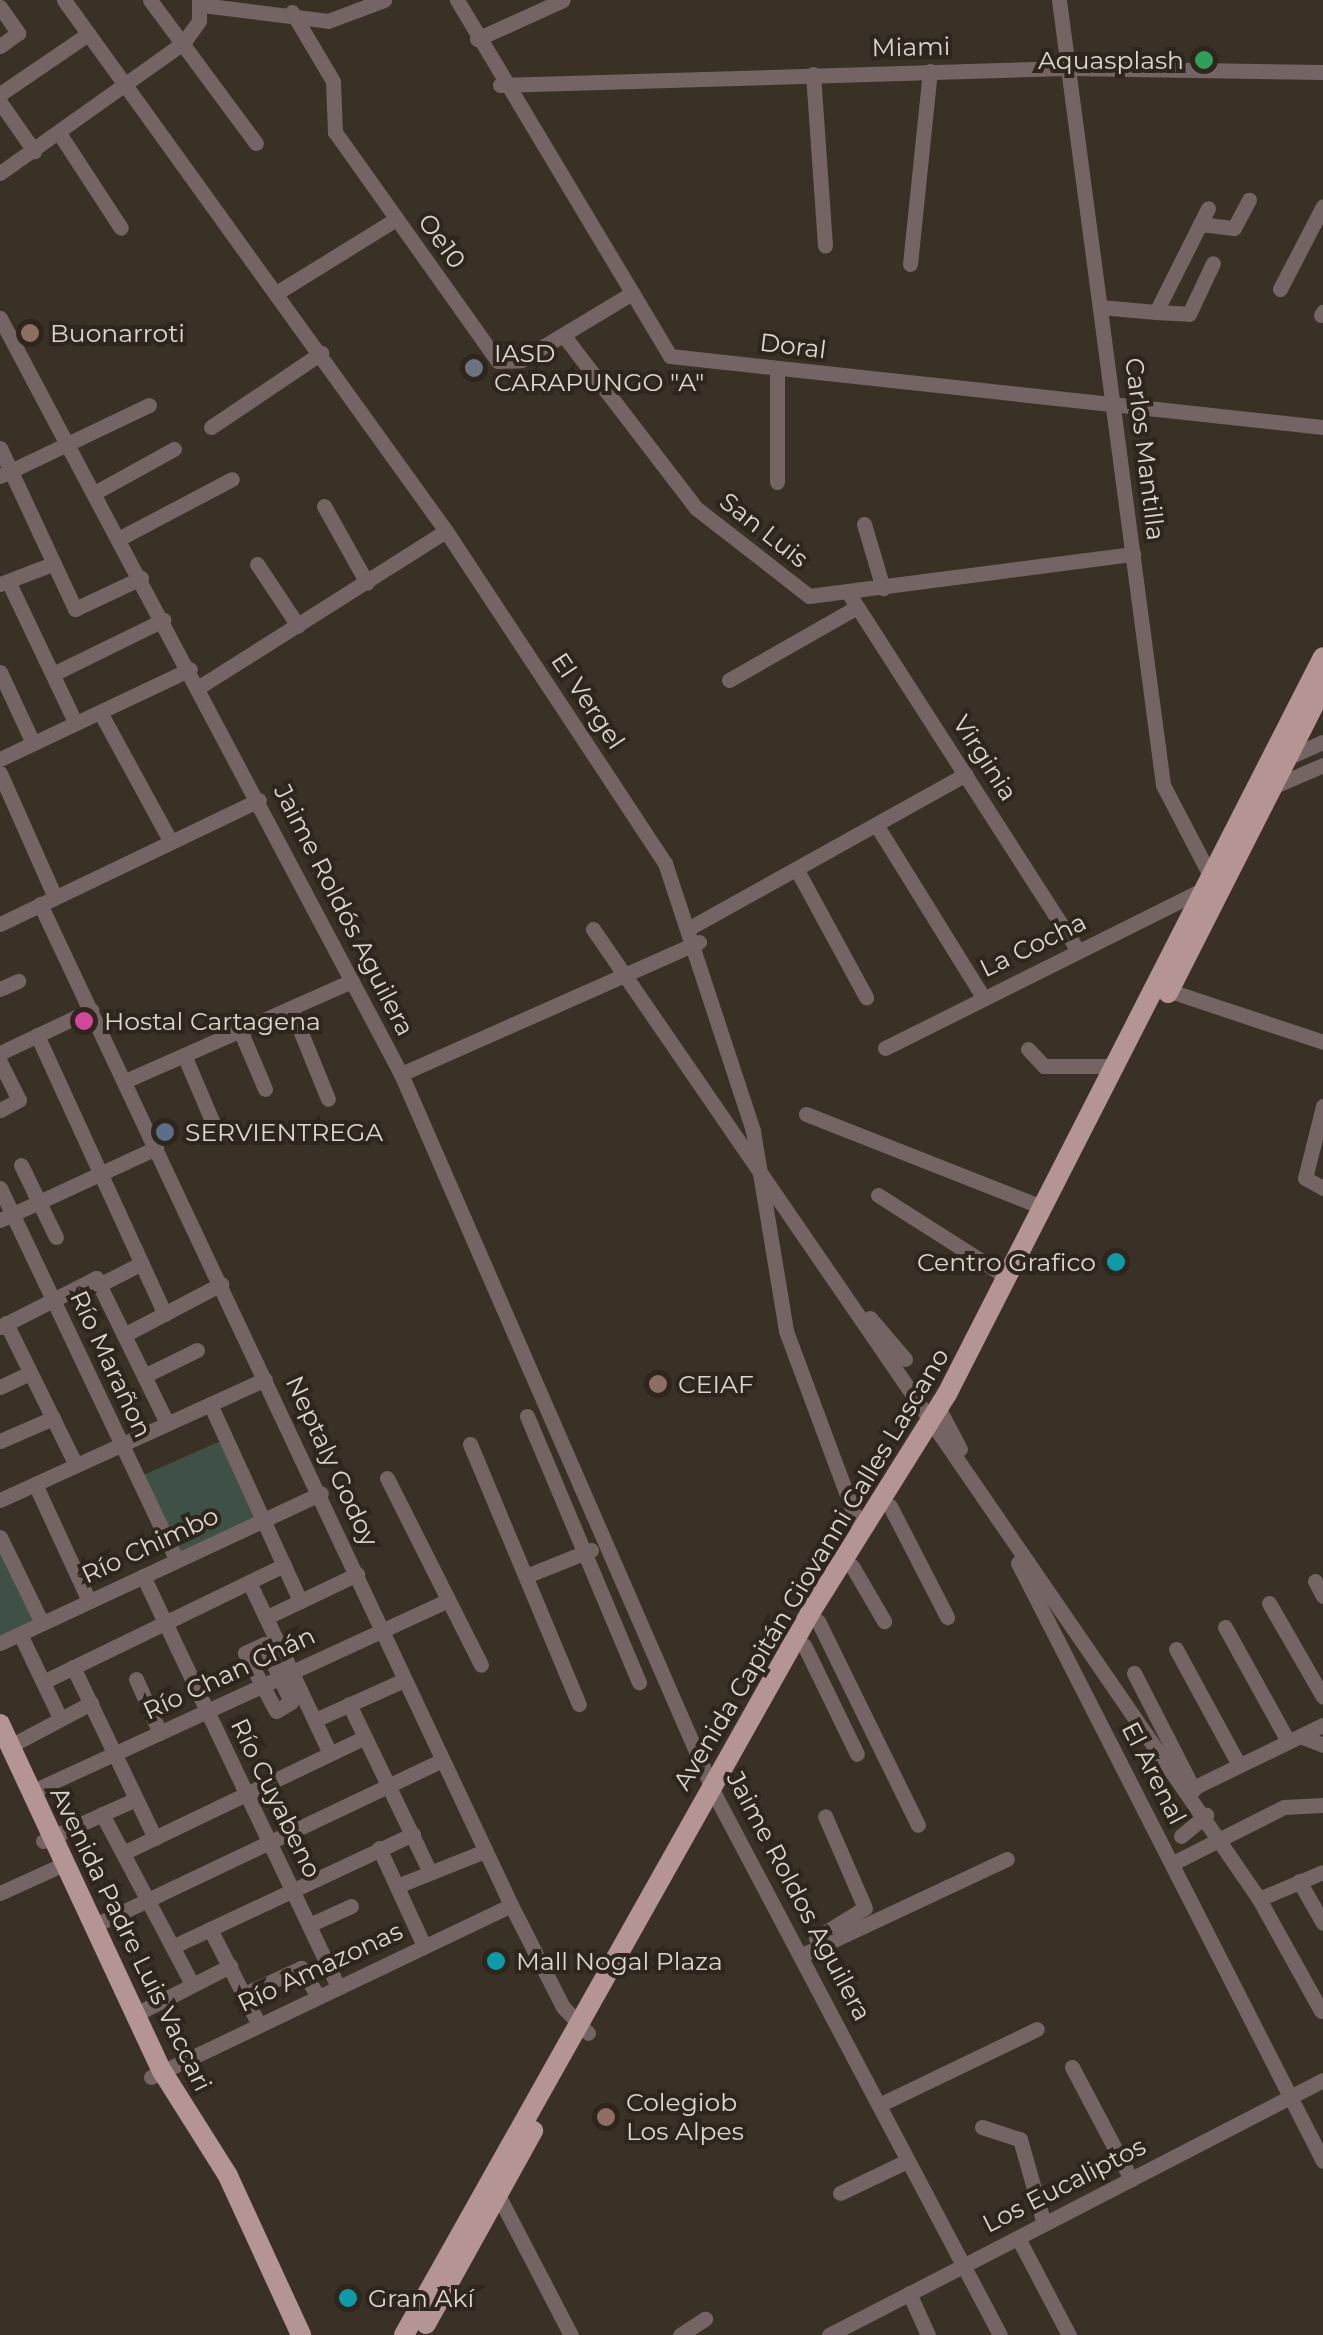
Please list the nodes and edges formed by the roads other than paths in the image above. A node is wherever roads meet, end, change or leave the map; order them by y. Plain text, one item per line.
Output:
1 (64, 0) edge
2 (150, 0) edge
3 (315, 0) edge
4 (384, 0) edge
5 (457, 0) edge
6 (563, 0) edge
7 (1059, 0) edge
8 (200, 3) edge
9 (0, 7) edge
10 (292, 12) junction
11 (328, 21) junction
12 (88, 34) junction
13 (306, 34) junction
14 (476, 39) junction
15 (183, 43) junction
16 (0, 46) edge
17 (1068, 68) junction
18 (930, 71) junction
19 (1323, 72) edge
20 (813, 74) junction
21 (500, 84) junction
22 (125, 88) junction
23 (0, 94) edge
24 (0, 102) edge
25 (60, 133) junction
26 (256, 143) dead end
27 (34, 150) junction
28 (0, 173) edge
29 (1249, 200) dead end
30 (1323, 206) edge
31 (1208, 208) dead end
32 (396, 220) junction
33 (1200, 224) junction
34 (121, 228) dead end
35 (825, 246) dead end
36 (1213, 263) dead end
37 (910, 264) dead end
38 (1280, 289) dead end
39 (278, 292) junction
40 (632, 293) junction
41 (1100, 307) junction
42 (1156, 312) junction
43 (0, 318) edge
44 (564, 336) junction
45 (321, 353) junction
46 (777, 370) junction
47 (148, 406) dead end
48 (1115, 406) junction
49 (210, 427) dead end
50 (1323, 427) edge
51 (0, 448) edge
52 (70, 448) junction
53 (174, 449) dead end
54 (5, 474) edge
55 (232, 478) dead end
56 (776, 482) dead end
57 (96, 492) junction
58 (324, 506) dead end
59 (864, 524) dead end
60 (446, 530) junction
61 (122, 536) junction
62 (1133, 554) junction
63 (52, 564) junction
64 (257, 564) dead end
65 (141, 578) junction
66 (368, 582) junction
67 (5, 584) edge
68 (883, 588) junction
69 (852, 601) junction
70 (164, 620) junction
71 (298, 626) junction
72 (1323, 657) edge
73 (190, 669) junction
74 (0, 672) edge
75 (53, 674) junction
76 (729, 680) dead end
77 (199, 687) junction
78 (1323, 687) edge
79 (100, 712) junction
80 (76, 722) junction
81 (1323, 742) edge
82 (34, 743) junction
83 (1289, 757) junction
84 (0, 759) edge
85 (1323, 765) edge
86 (0, 773) edge
87 (966, 774) junction
88 (1272, 787) junction
89 (259, 800) junction
90 (877, 826) junction
91 (172, 842) junction
92 (797, 870) junction
93 (1212, 886) junction
94 (48, 901) junction
95 (0, 924) edge
96 (693, 926) junction
97 (593, 930) dead end
98 (698, 942) junction
99 (1078, 951) junction
100 (18, 981) dead end
101 (352, 981) junction
102 (1162, 988) junction
103 (0, 989) edge
104 (866, 997) dead end
105 (983, 997) junction
106 (291, 1008) junction
107 (91, 1010) junction
108 (240, 1030) junction
109 (37, 1035) junction
110 (1323, 1042) edge
111 (885, 1048) dead end
112 (1028, 1049) dead end
113 (0, 1053) edge
114 (184, 1055) junction
115 (0, 1062) edge
116 (1114, 1066) junction
117 (401, 1074) junction
118 (124, 1081) junction
119 (265, 1089) dead end
120 (328, 1099) dead end
121 (1323, 1106) edge
122 (0, 1110) edge
123 (806, 1114) dead end
124 (219, 1136) dead end
125 (156, 1148) junction
126 (21, 1165) dead end
127 (100, 1173) junction
128 (0, 1188) edge
129 (1323, 1188) edge
130 (764, 1193) junction
131 (878, 1195) dead end
132 (39, 1202) junction
133 (1040, 1206) junction
134 (6, 1217) edge
135 (56, 1237) dead end
136 (142, 1264) junction
137 (1005, 1276) junction
138 (98, 1281) junction
139 (221, 1284) junction
140 (54, 1299) junction
141 (164, 1314) junction
142 (3, 1325) edge
143 (124, 1335) junction
144 (197, 1350) dead end
145 (905, 1359) dead end
146 (30, 1373) junction
147 (144, 1376) junction
148 (265, 1379) junction
149 (0, 1388) edge
150 (210, 1404) junction
151 (942, 1415) junction
152 (526, 1416) dead end
153 (53, 1418) junction
154 (167, 1423) junction
155 (0, 1441) edge
156 (121, 1444) junction
157 (470, 1444) dead end
158 (76, 1465) junction
159 (387, 1478) dead end
160 (35, 1484) junction
161 (321, 1494) junction
162 (0, 1500) edge
163 (890, 1506) junction
164 (264, 1520) junction
165 (860, 1530) junction
166 (0, 1537) edge
167 (604, 1544) junction
168 (584, 1552) junction
169 (177, 1560) junction
170 (284, 1565) junction
171 (852, 1566) junction
172 (357, 1574) junction
173 (143, 1576) junction
174 (526, 1576) junction
175 (250, 1582) junction
176 (448, 1600) junction
177 (89, 1601) junction
178 (300, 1601) junction
179 (1269, 1602) dead end
180 (266, 1617) junction
181 (947, 1618) dead end
182 (818, 1621) junction
183 (884, 1621) dead end
184 (42, 1623) junction
185 (165, 1623) junction
186 (1225, 1627) dead end
187 (381, 1631) junction
188 (20, 1634) junction
189 (0, 1643) edge
190 (804, 1645) junction
191 (1176, 1649) dead end
192 (481, 1664) dead end
193 (74, 1667) junction
194 (1134, 1673) dead end
195 (286, 1674) junction
196 (136, 1679) dead end
197 (404, 1680) junction
198 (43, 1682) junction
199 (639, 1682) dead end
200 (260, 1687) junction
201 (1323, 1697) edge
202 (91, 1704) junction
203 (349, 1704) junction
204 (579, 1704) dead end
205 (206, 1711) junction
206 (60, 1718) junction
207 (315, 1720) junction
208 (0, 1724) edge
209 (1323, 1725) edge
210 (160, 1733) junction
211 (365, 1736) junction
212 (1294, 1739) junction
213 (1323, 1745) edge
214 (5, 1748) edge
215 (330, 1753) junction
216 (115, 1754) junction
217 (857, 1754) dead end
218 (441, 1761) junction
219 (1238, 1764) junction
220 (390, 1785) junction
221 (1193, 1788) junction
222 (31, 1792) junction
223 (713, 1792) junction
224 (246, 1794) junction
225 (136, 1799) junction
226 (1323, 1805) edge
227 (102, 1814) junction
228 (1323, 1814) edge
229 (826, 1816) dead end
230 (918, 1825) dead end
231 (413, 1834) junction
232 (1181, 1836) dead end
233 (155, 1838) junction
234 (48, 1839) junction
235 (270, 1843) junction
236 (379, 1848) junction
237 (484, 1850) junction
238 (122, 1853) junction
239 (1008, 1858) dead end
240 (60, 1865) junction
241 (1175, 1868) junction
242 (430, 1872) junction
243 (1323, 1872) edge
244 (1300, 1881) junction
245 (397, 1886) junction
246 (292, 1890) junction
247 (0, 1893) edge
248 (143, 1898) junction
249 (1259, 1899) junction
250 (352, 1906) dead end
251 (510, 1906) junction
252 (1323, 1923) edge
253 (95, 1925) junction
254 (309, 1925) junction
255 (210, 1928) junction
256 (174, 1946) junction
257 (424, 1946) junction
258 (802, 1951) junction
259 (230, 1966) junction
260 (192, 1984) junction
261 (338, 1987) junction
262 (244, 1994) junction
263 (318, 1996) junction
264 (1321, 2011) edge
265 (136, 2014) junction
266 (258, 2024) junction
267 (583, 2028) junction
268 (1037, 2029) dead end
269 (1072, 2067) dead end
270 (157, 2074) junction
271 (1323, 2080) edge
272 (1291, 2096) junction
273 (878, 2104) junction
274 (982, 2127) dead end
275 (907, 2161) junction
276 (1323, 2161) edge
277 (1131, 2179) junction
278 (840, 2193) dead end
279 (498, 2194) junction
280 (1044, 2224) junction
281 (1018, 2238) junction
282 (962, 2266) junction
283 (909, 2294) junction
284 (706, 2318) dead end
285 (289, 2335) edge
286 (301, 2335) edge
287 (404, 2335) edge
288 (420, 2335) edge
289 (571, 2335) edge
290 (680, 2335) edge
291 (828, 2335) edge
292 (928, 2335) edge
293 (1000, 2335) edge
294 (1069, 2335) edge

1 - 12 street, El Vergel
2 - 15 street
3 - 11 street
4 - 11 street
5 - 14 street, Doral
6 - 14 street
7 - 17 street, Carlos Mantilla
8 - 10 street
8 - 15 street
9 - 16 street
10 - 11 street
10 - 13 street, Oe10
11 - 13 street
12 - 22 street, El Vergel
12 - 23 street
13 - 32 street, Oe10
14 - 21 street, Doral
15 - 22 street
15 - 26 street
17 - 18 street, Miami
17 - 19 street, Miami
17 - 41 street, Carlos Mantilla
18 - 20 street, Miami
18 - 37 street
20 - 21 street, Miami
20 - 35 street
21 - 40 street, Doral
22 - 25 street
22 - 39 street, El Vergel
24 - 27 street
25 - 27 street
25 - 34 street
27 - 28 street
29 - 33 street
30 - 38 street
31 - 33 street
32 - 39 street
32 - 44 street, Oe10
33 - 42 street
36 - 42 street
39 - 45 street, El Vergel
40 - 44 street, Oe10
40 - 46 street, Doral
41 - 42 street
41 - 48 street, Carlos Mantilla
43 - 52 street, Jaime Roldós Aguilera
44 - 69 street, San Luis
45 - 49 street
45 - 60 street, El Vergel
46 - 48 street, Doral
46 - 56 street
47 - 52 street
48 - 50 street, Doral
48 - 62 street, Carlos Mantilla
51 - 54 street
52 - 54 street
52 - 57 street, Jaime Roldós Aguilera
53 - 57 street
54 - 63 street
55 - 61 street
57 - 61 street, Jaime Roldós Aguilera
58 - 66 street
59 - 68 street
60 - 66 street
60 - 96 street, El Vergel
61 - 65 street, Jaime Roldós Aguilera
62 - 68 street, San Luis
62 - 93 street, Carlos Mantilla
63 - 65 street
63 - 67 street
64 - 71 street
65 - 70 street, Jaime Roldós Aguilera
66 - 71 street
67 - 75 street
68 - 69 street, San Luis
69 - 76 street
69 - 87 street, Virginia
70 - 73 street, Jaime Roldós Aguilera
70 - 75 street
71 - 77 street
72 - 93 main road, Avenida Capitán Giovanni Calles Lascano
73 - 77 street, Jaime Roldós Aguilera
73 - 79 street
74 - 82 street
75 - 80 street
77 - 89 street, Jaime Roldós Aguilera
78 - 83 main road, Avenida Capitán Giovanni Calles Lascano
79 - 80 street
79 - 91 street
80 - 82 street
81 - 83 street
82 - 84 street
83 - 88 main road, Avenida Capitán Giovanni Calles Lascano
85 - 88 street
86 - 94 street, Neptaly Godoy
87 - 90 street
87 - 99 street, Virginia
88 - 93 main road, Avenida Capitán Giovanni Calles Lascano
89 - 91 street
89 - 101 street, Jaime Roldós Aguilera
90 - 92 street
90 - 105 street
91 - 94 street
92 - 96 street
92 - 104 street
93 - 99 street, La Cocha
93 - 102 main road, Avenida Capitán Giovanni Calles Lascano
94 - 95 street
94 - 107 street, Neptaly Godoy
96 - 98 street, El Vergel
97 - 249 street
98 - 117 street
98 - 130 street, El Vergel
99 - 105 street, La Cocha
100 - 103 street
101 - 106 street
101 - 117 street, Jaime Roldós Aguilera
102 - 110 street
102 - 116 main road, Avenida Capitán Giovanni Calles Lascano
102 - 151 main road, Avenida Capitán Giovanni Calles Lascano
105 - 111 street, La Cocha
106 - 108 street
106 - 120 street
107 - 109 street
107 - 118 street, Neptaly Godoy
108 - 114 street
108 - 119 street
109 - 113 street
109 - 127 street
112 - 116 street
114 - 118 street
114 - 124 street
115 - 122 street
116 - 133 main road, Avenida Capitán Giovanni Calles Lascano
117 - 167 street, Jaime Roldós Aguilera
118 - 125 street, Neptaly Godoy
121 - 129 street
123 - 133 street
125 - 127 street
125 - 139 street, Neptaly Godoy
126 - 132 street
127 - 132 street
127 - 136 street
128 - 134 street, Río Marañon
130 - 145 street
130 - 165 street, El Vergel
131 - 137 street
132 - 134 street
132 - 135 street
133 - 137 main road, Avenida Capitán Giovanni Calles Lascano
134 - 140 street, Río Marañon
136 - 138 street
136 - 141 street
137 - 151 main road, Avenida Capitán Giovanni Calles Lascano
138 - 140 street
138 - 143 street
139 - 141 street
139 - 148 street, Neptaly Godoy
140 - 142 street
140 - 156 street, Río Marañon
141 - 143 street
142 - 146 street
143 - 147 street
144 - 147 street
146 - 149 street
146 - 153 street
147 - 154 street
148 - 150 street
148 - 161 street, Neptaly Godoy
150 - 154 street
150 - 164 street
151 - 163 main road, Avenida Capitán Giovanni Calles Lascano
151 - 165 main road, Avenida Capitán Giovanni Calles Lascano
151 - 241 street, El Arenal
152 - 168 street
153 - 155 street
153 - 158 street
154 - 156 street
156 - 158 street
156 - 169 street, Río Marañon
157 - 174 street
158 - 160 street
159 - 176 street
160 - 162 street
160 - 177 street
161 - 164 street, Río Chimbo
161 - 172 street, Neptaly Godoy
163 - 171 main road, Avenida Capitán Giovanni Calles Lascano
163 - 181 street
164 - 169 street, Río Chimbo
164 - 170 street
165 - 223 main road, Avenida Capitán Giovanni Calles Lascano
166 - 184 street
167 - 168 street
167 - 223 street, Jaime Roldos Aguilera
168 - 174 street
168 - 199 street
169 - 173 street, Río Chimbo
170 - 175 street
170 - 178 street
171 - 182 main road, Avenida Capitán Giovanni Calles Lascano
171 - 183 street
172 - 178 street
172 - 187 street, Neptaly Godoy
173 - 177 street, Río Chimbo
173 - 185 street, Río Cuyabeno
174 - 204 street
175 - 180 street
175 - 185 street
176 - 187 street, Río Chan Chán
176 - 192 street
177 - 184 street, Río Chimbo
178 - 180 street
179 - 201 street
180 - 195 street
182 - 190 main road, Avenida Capitán Giovanni Calles Lascano
182 - 230 street
184 - 188 street, Río Chimbo
185 - 193 street
185 - 205 street, Río Cuyabeno
186 - 212 street
187 - 195 street, Río Chan Chán
187 - 197 street, Neptaly Godoy
188 - 189 street, Río Chimbo
188 - 198 street
190 - 217 street
190 - 223 main road, Avenida Capitán Giovanni Calles Lascano
191 - 219 street
193 - 198 street
193 - 202 street
194 - 221 street
195 - 200 street, Río Chan Chán
195 - 200 street
195 - 200 street
195 - 207 street
196 - 210 street
197 - 203 street
197 - 218 street, Neptaly Godoy
198 - 206 street
200 - 205 street, Río Chan Chán
202 - 206 street
202 - 216 street
203 - 207 street
203 - 211 street
205 - 210 street, Río Chan Chán
205 - 224 street, Río Cuyabeno
206 - 214 street
207 - 215 street
208 - 214 main road, Avenida Padre Luis Vaccari
209 - 212 street
210 - 216 street, Río Chan Chán
211 - 215 street
211 - 220 street
212 - 213 street
212 - 219 street
214 - 222 main road, Avenida Padre Luis Vaccari
214 - 234 main road, Avenida Padre Luis Vaccari
215 - 224 street
216 - 222 street, Río Chan Chán
216 - 225 street
218 - 220 street
218 - 237 street, Neptaly Godoy
219 - 221 street
220 - 231 street
220 - 235 street
221 - 232 street
222 - 234 main road, Avenida Padre Luis Vaccari
223 - 258 street, Jaime Roldos Aguilera
223 - 267 main road, Avenida Capitán Giovanni Calles Lascano
224 - 233 street
224 - 235 street, Río Cuyabeno
225 - 227 street
225 - 233 street
226 - 241 street
227 - 234 street
227 - 238 street
228 - 241 street
229 - 258 street
231 - 236 street
231 - 242 street
233 - 238 street
234 - 240 main road, Avenida Padre Luis Vaccari
235 - 246 street, Río Cuyabeno
235 - 248 street
236 - 245 street
236 - 246 street
237 - 242 street
237 - 251 street, Neptaly Godoy
238 - 248 street
239 - 258 street
240 - 247 street
240 - 253 main road, Avenida Padre Luis Vaccari
240 - 270 main road, Avenida Padre Luis Vaccari
241 - 272 street, El Arenal
242 - 245 street
243 - 244 street
244 - 249 street
244 - 252 street
245 - 257 street
246 - 254 street, Río Cuyabeno
246 - 255 street
248 - 253 street
248 - 256 street
249 - 264 street
250 - 254 street
251 - 257 street, Río Amazonas
251 - 267 street, Neptaly Godoy
253 - 265 main road, Avenida Padre Luis Vaccari
254 - 261 street, Río Cuyabeno
255 - 256 street
255 - 259 street
256 - 260 street
257 - 261 street, Río Amazonas
258 - 273 street, Jaime Roldos Aguilera
259 - 260 street
259 - 262 street
260 - 265 street
261 - 263 street, Río Amazonas
262 - 263 street
262 - 266 street
263 - 266 street, Río Amazonas
265 - 270 main road, Avenida Padre Luis Vaccari
266 - 270 street, Río Amazonas
267 - 279 main road, Avenida Capitán Giovanni Calles Lascano
267 - 287 main road, Avenida Capitán Giovanni Calles Lascano
268 - 273 street
269 - 277 street
270 - 285 main road, Avenida Padre Luis Vaccari
270 - 286 main road, Avenida Padre Luis Vaccari
271 - 272 street, Los Eucaliptos
272 - 276 street, El Arenal
272 - 277 street, Los Eucaliptos
273 - 275 street, Jaime Roldos Aguilera
274 - 280 street
275 - 278 street
275 - 282 street, Jaime Roldos Aguilera
277 - 280 street, Los Eucaliptos
279 - 288 main road, Avenida Capitán Giovanni Calles Lascano
279 - 289 street
280 - 281 street, Los Eucaliptos
281 - 282 street, Los Eucaliptos
281 - 294 street
282 - 283 street, Los Eucaliptos
282 - 293 street, Jaime Roldos Aguilera
283 - 291 street, Los Eucaliptos
283 - 292 street
284 - 290 street

